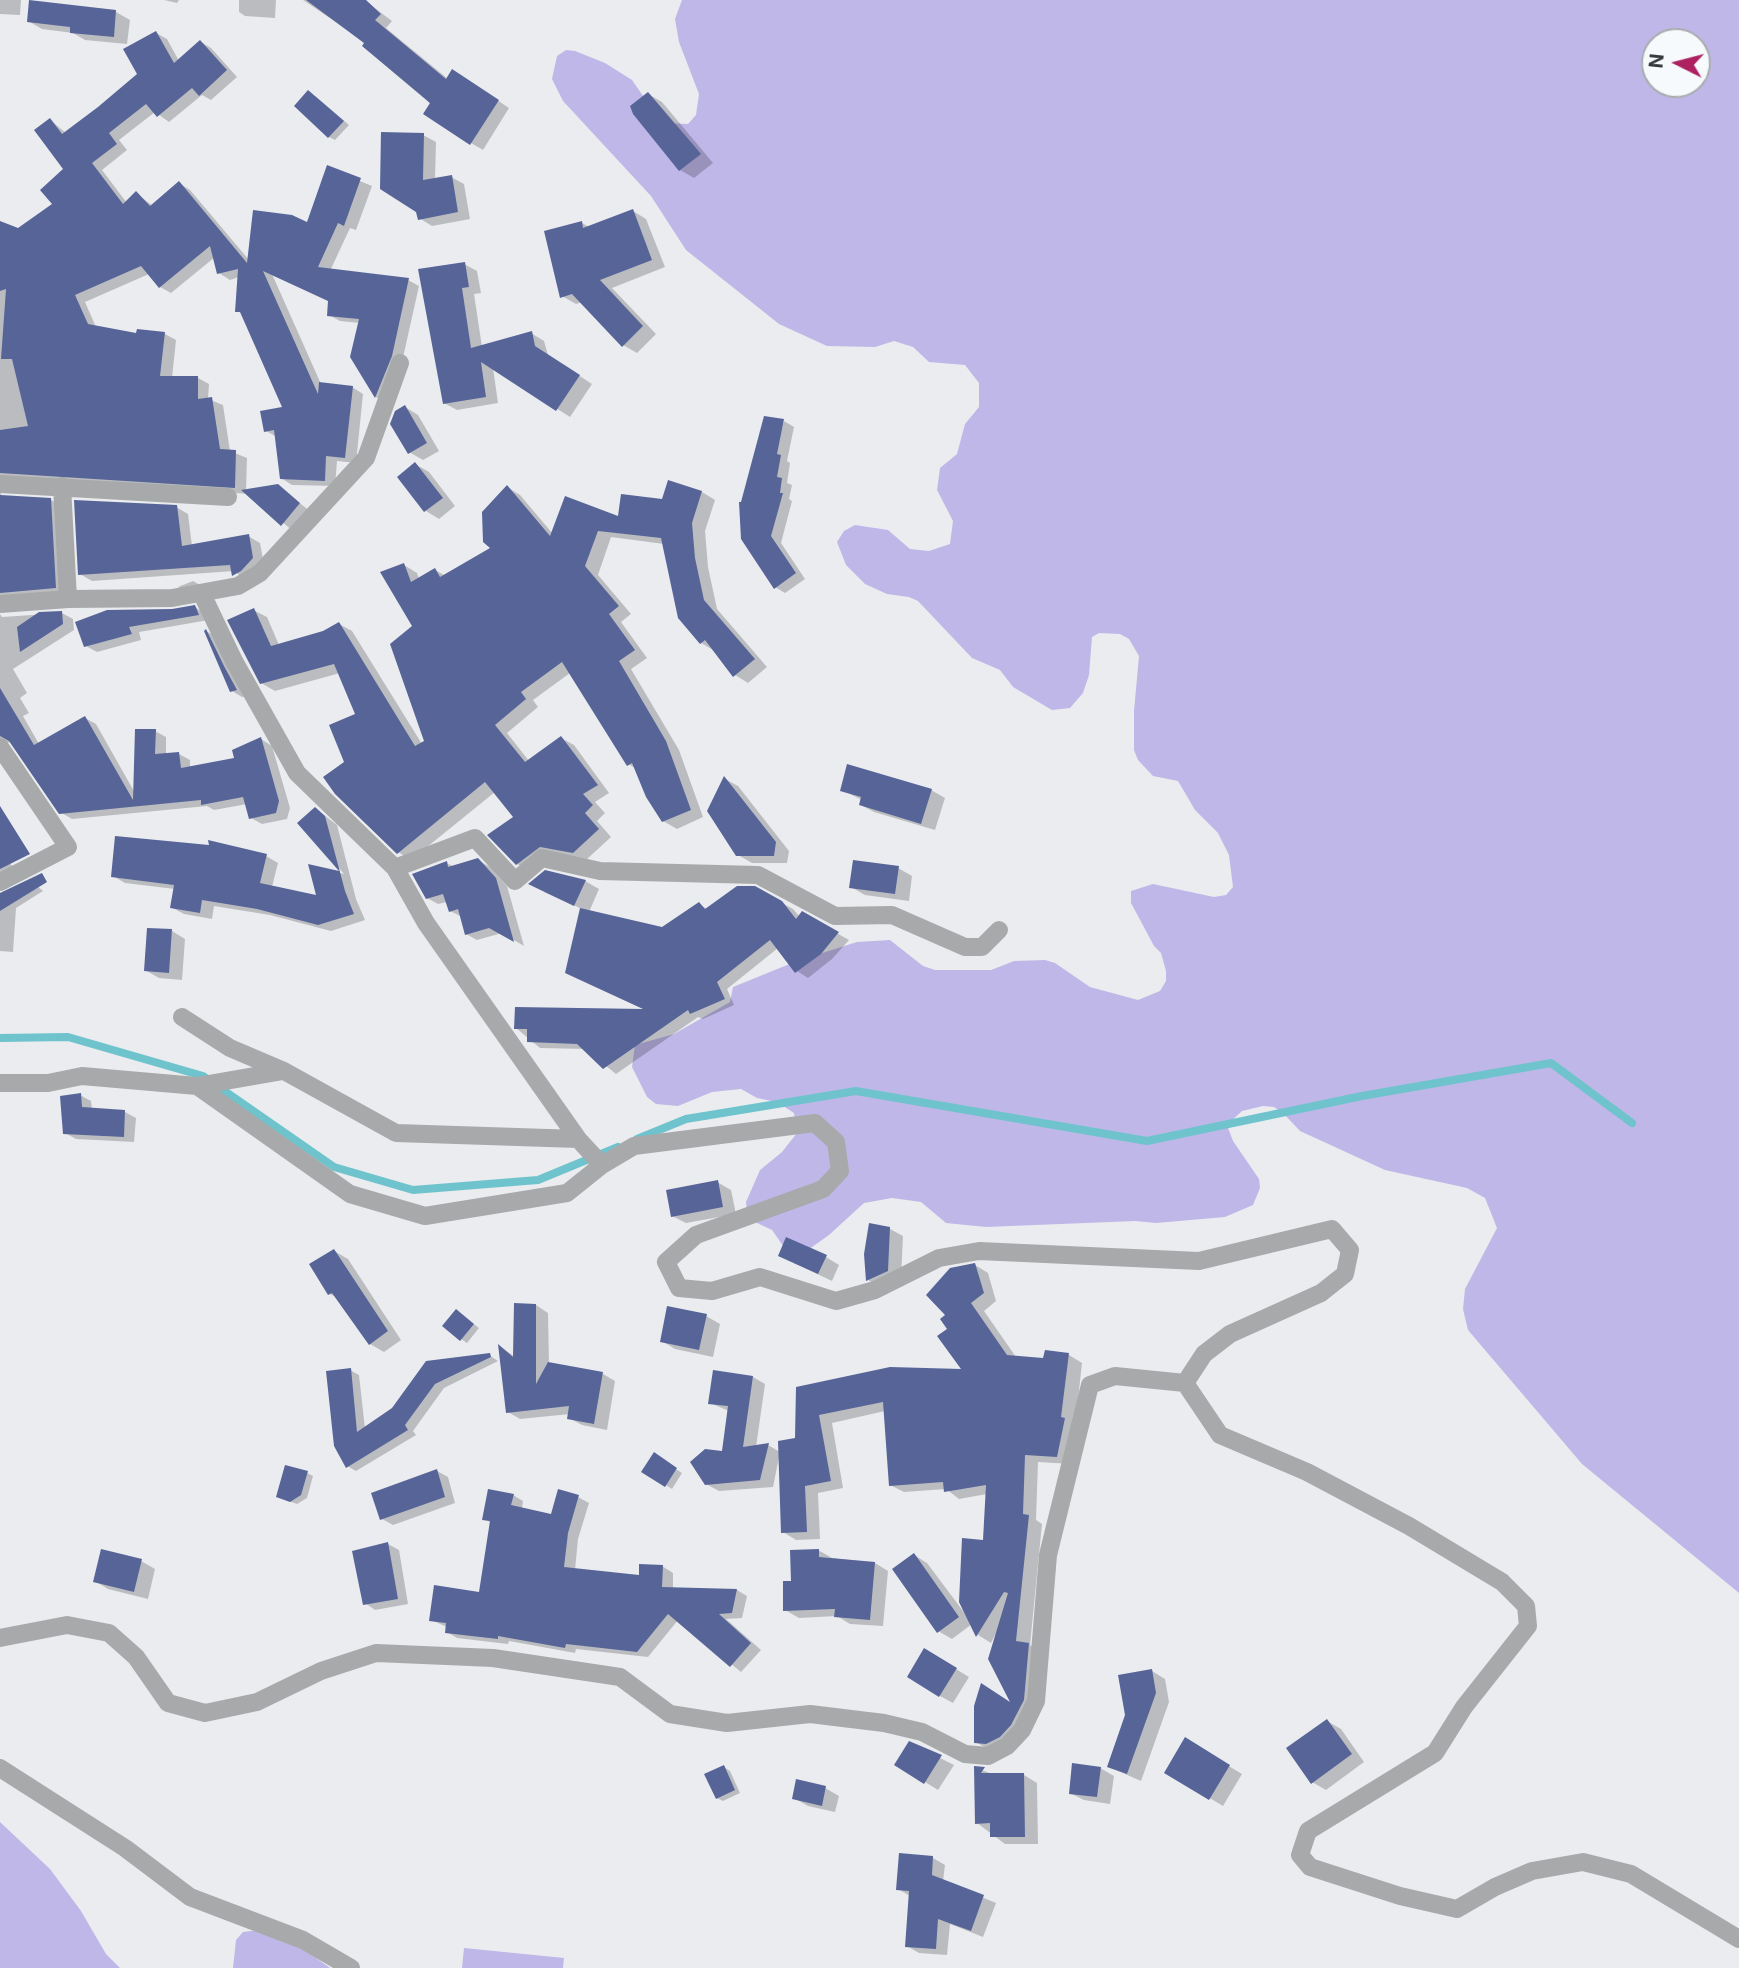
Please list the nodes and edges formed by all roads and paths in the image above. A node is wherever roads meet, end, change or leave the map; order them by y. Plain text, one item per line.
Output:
1 (400, 363) dead end
2 (0, 485) edge
3 (62, 485) junction
4 (228, 497) dead end
5 (202, 594) junction
6 (68, 599) junction
7 (0, 604) edge
8 (0, 747) edge
9 (395, 868) junction
10 (0, 882) edge
11 (999, 930) dead end
12 (182, 1017) dead end
13 (284, 1071) junction
14 (0, 1083) edge
15 (197, 1086) junction
16 (578, 1139) junction
17 (602, 1165) junction
18 (1185, 1383) junction
19 (0, 1639) edge
20 (0, 1768) edge
21 (1739, 1940) edge
22 (351, 1968) edge

1 - 5 street
2 - 3 street
3 - 4 street
3 - 6 street
5 - 6 street
5 - 9 street
6 - 7 street
8 - 10 street
9 - 11 street
9 - 16 street
12 - 13 street
13 - 15 street
13 - 16 street
14 - 15 street
15 - 17 street
16 - 17 street
17 - 18 street
18 - 19 street
18 - 21 street
20 - 22 street

